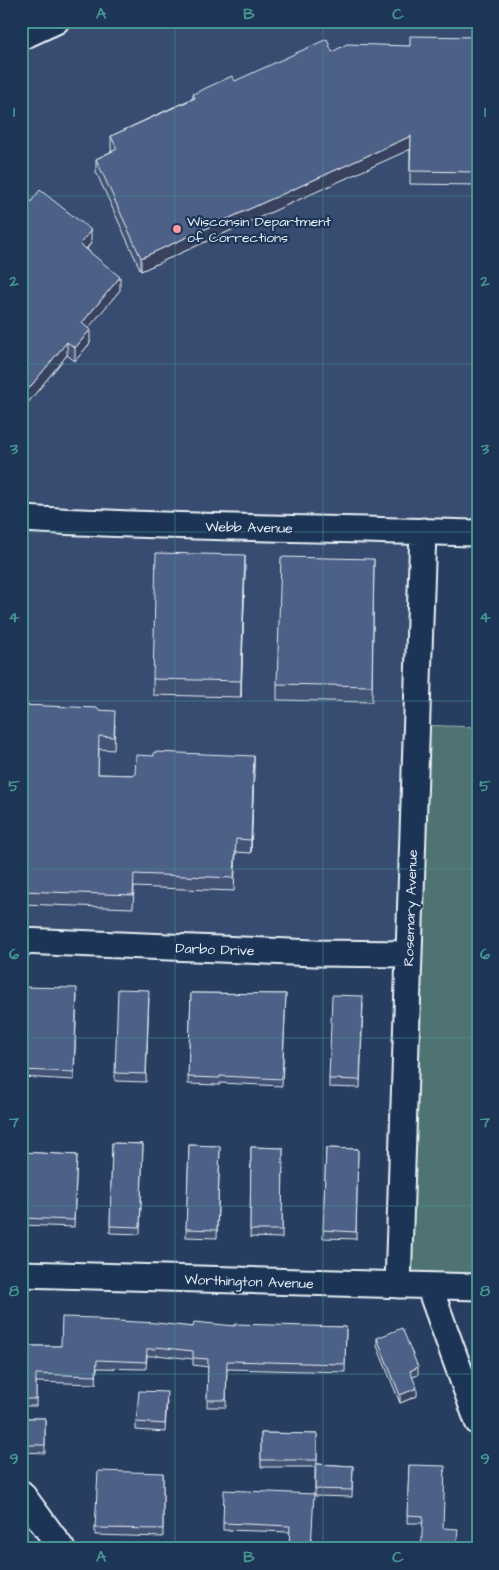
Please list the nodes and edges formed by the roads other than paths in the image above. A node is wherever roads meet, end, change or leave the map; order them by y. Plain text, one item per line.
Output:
1 (56, 21) edge
2 (21, 37) edge
3 (21, 519) edge
4 (422, 531) junction
5 (478, 533) edge
6 (21, 941) edge
7 (409, 954) junction
8 (21, 1274) edge
9 (398, 1285) junction
10 (429, 1286) junction
11 (478, 1287) edge
12 (478, 1422) edge
13 (21, 1493) edge
14 (62, 1549) edge

1 - 2 street
3 - 4 street, Webb Avenue
4 - 5 street, Webb Avenue
4 - 7 street, Rosemary Avenue
6 - 7 street, Darbo Drive
7 - 9 street, Rosemary Avenue
8 - 9 street, Worthington Avenue
9 - 10 street, Worthington Avenue
10 - 11 street, Worthington Avenue
10 - 12 street
13 - 14 street

